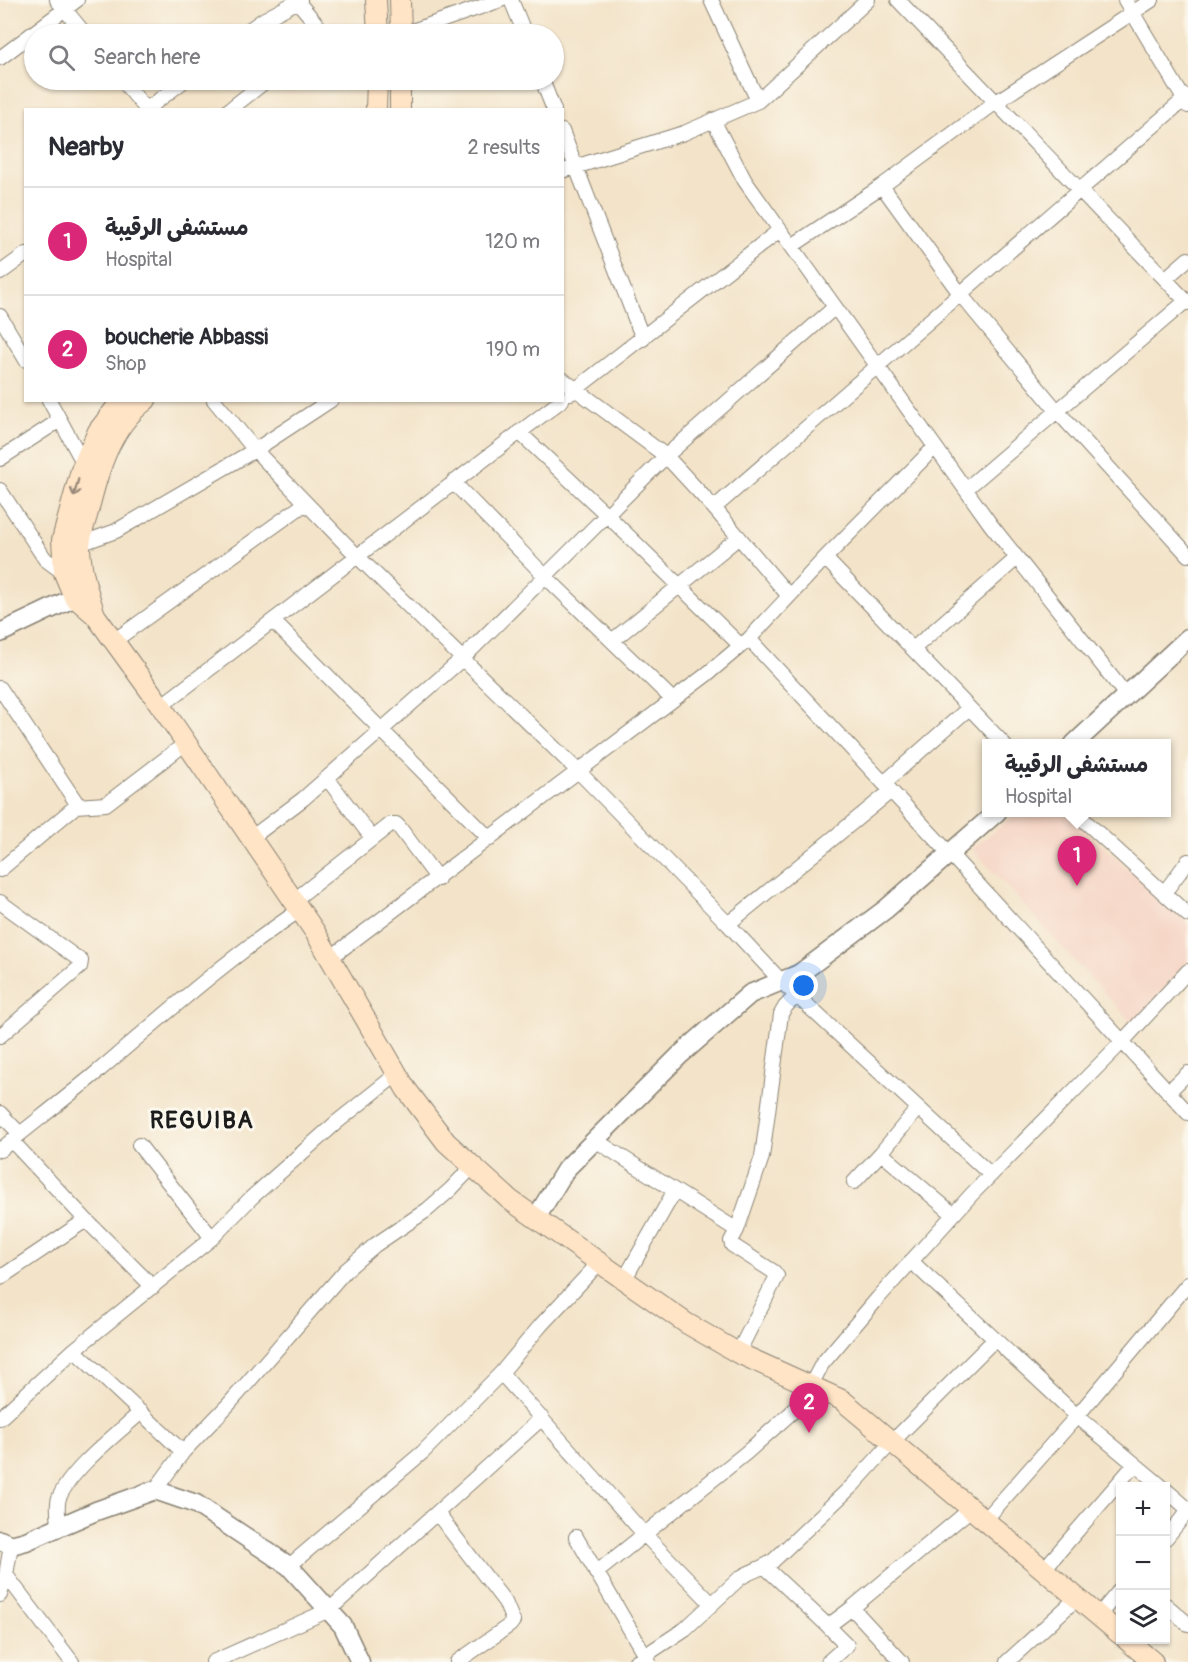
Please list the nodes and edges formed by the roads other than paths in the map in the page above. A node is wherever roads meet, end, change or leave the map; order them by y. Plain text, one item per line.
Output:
1 (77, 0) edge
2 (376, 0) edge
3 (400, 0) edge
4 (501, 0) edge
5 (511, 0) edge
6 (711, 0) edge
7 (868, 0) edge
8 (898, 0) edge
9 (1125, 0) edge
10 (1152, 0) edge
11 (299, 1) edge
12 (61, 5) edge
13 (1133, 14) junction
14 (39, 24) edge
15 (77, 24) edge
16 (257, 24) edge
17 (317, 24) edge
18 (377, 24) edge
19 (401, 24) edge
20 (431, 24) edge
21 (521, 24) edge
22 (24, 37) edge
23 (0, 58) edge
24 (131, 90) edge
25 (172, 90) edge
26 (254, 90) edge
27 (377, 90) edge
28 (400, 90) edge
29 (546, 90) edge
30 (758, 101) junction
31 (1186, 101) edge
32 (996, 102) junction
33 (146, 108) edge
34 (148, 108) edge
35 (232, 108) edge
36 (376, 108) edge
37 (400, 108) edge
38 (553, 108) edge
39 (713, 120) junction
40 (564, 136) edge
41 (576, 166) junction
42 (564, 170) edge
43 (882, 186) junction
44 (1080, 189) junction
45 (780, 230) junction
46 (792, 246) junction
47 (24, 255) edge
48 (1188, 259) edge
49 (0, 273) edge
50 (1165, 279) junction
51 (961, 295) junction
52 (1187, 302) edge
53 (835, 306) junction
54 (0, 316) edge
55 (643, 339) junction
56 (24, 354) edge
57 (877, 365) junction
58 (564, 380) edge
59 (577, 390) junction
60 (564, 399) edge
61 (50, 402) edge
62 (120, 402) edge
63 (144, 402) edge
64 (216, 402) edge
65 (328, 402) edge
66 (559, 402) edge
67 (1058, 412) junction
68 (60, 420) junction
69 (519, 432) junction
70 (935, 447) junction
71 (255, 450) junction
72 (666, 456) junction
73 (0, 459) edge
74 (84, 464) junction
75 (453, 482) junction
76 (966, 489) junction
77 (0, 490) edge
78 (306, 503) junction
79 (714, 508) junction
80 (607, 515) junction
81 (739, 537) junction
82 (80, 544) junction
83 (1188, 555) edge
84 (358, 556) junction
85 (825, 558) junction
86 (1017, 558) junction
87 (64, 573) junction
88 (545, 576) junction
89 (680, 586) junction
90 (81, 594) junction
91 (789, 596) junction
92 (273, 621) junction
93 (0, 633) edge
94 (1188, 638) edge
95 (114, 640) junction
96 (612, 641) junction
97 (745, 643) junction
98 (913, 649) junction
99 (462, 659) junction
100 (0, 688) edge
101 (1126, 695) junction
102 (673, 700) junction
103 (161, 706) junction
104 (969, 708) junction
105 (380, 731) junction
106 (999, 739) edge
107 (1079, 739) edge
108 (186, 743) junction
109 (578, 771) junction
110 (327, 778) junction
111 (887, 787) junction
112 (78, 805) junction
113 (992, 817) edge
114 (1079, 817) edge
115 (251, 838) junction
116 (372, 838) junction
117 (490, 839) junction
118 (950, 854) junction
119 (1188, 861) edge
120 (0, 870) edge
121 (438, 879) junction
122 (1164, 893) junction
123 (0, 902) edge
124 (297, 905) junction
125 (1188, 915) edge
126 (728, 924) junction
127 (330, 958) junction
128 (1188, 972) edge
129 (781, 981) junction
130 (796, 996) junction
131 (0, 1036) edge
132 (1122, 1042) junction
133 (1188, 1073) edge
134 (397, 1074) junction
135 (1168, 1092) junction
136 (918, 1108) junction
137 (0, 1113) edge
138 (1188, 1113) edge
139 (16, 1137) junction
140 (595, 1140) junction
141 (139, 1145) dead end
142 (0, 1150) edge
143 (880, 1152) junction
144 (473, 1166) junction
145 (991, 1174) junction
146 (854, 1182) dead end
147 (674, 1192) junction
148 (954, 1214) junction
149 (536, 1218) junction
150 (86, 1220) junction
151 (737, 1230) junction
152 (212, 1238) junction
153 (911, 1261) junction
154 (599, 1263) junction
155 (0, 1278) edge
156 (624, 1280) junction
157 (1188, 1284) edge
158 (153, 1287) junction
159 (994, 1340) junction
160 (74, 1350) junction
161 (738, 1353) junction
162 (501, 1373) junction
163 (811, 1385) junction
164 (141, 1412) junction
165 (1077, 1416) junction
166 (0, 1418) edge
167 (542, 1418) junction
168 (892, 1442) junction
169 (183, 1452) junction
170 (1135, 1464) junction
171 (1156, 1482) edge
172 (155, 1490) junction
173 (1170, 1494) edge
174 (1188, 1510) edge
175 (437, 1513) junction
176 (978, 1515) junction
177 (59, 1527) junction
178 (645, 1535) junction
179 (1168, 1536) edge
180 (576, 1537) dead end
181 (6, 1542) edge
182 (289, 1566) junction
183 (765, 1567) junction
184 (1044, 1569) junction
185 (596, 1573) junction
186 (6, 1575) junction
187 (0, 1594) edge
188 (1116, 1595) edge
189 (1077, 1598) junction
190 (711, 1604) junction
191 (852, 1608) junction
192 (1170, 1608) edge
193 (329, 1610) junction
194 (1099, 1615) junction
195 (1188, 1624) edge
196 (828, 1626) junction
197 (1116, 1630) edge
198 (1132, 1644) edge
199 (642, 1660) edge
200 (72, 1662) edge
201 (213, 1662) edge
202 (360, 1662) edge
203 (458, 1662) edge
204 (828, 1662) edge
205 (902, 1662) edge
206 (1008, 1662) edge
207 (1153, 1662) edge

1 - 12 street
2 - 18 main road
3 - 19 main road
4 - 20 street
5 - 21 street
6 - 30 street
7 - 30 street
8 - 32 street
9 - 13 street
10 - 13 street
11 - 16 street
11 - 17 street
12 - 14 street
12 - 15 street
13 - 31 street
13 - 32 street
22 - 23 street
24 - 33 street
25 - 34 street
26 - 35 street
27 - 36 main road
28 - 37 main road
29 - 38 street
30 - 39 street
31 - 44 street
32 - 43 street
32 - 44 street
39 - 41 street
39 - 45 street
40 - 41 street
41 - 42 street
41 - 55 street
43 - 46 street
43 - 51 street
44 - 50 street
44 - 51 street
45 - 46 street
45 - 55 street
46 - 53 street
47 - 49 street
48 - 50 street
50 - 52 street
51 - 57 street
51 - 67 street
52 - 67 street
53 - 57 street
53 - 72 street
54 - 56 street
55 - 59 street
57 - 70 street
57 - 79 street
58 - 59 street
59 - 60 street
59 - 72 street
61 - 68 street
62 - 74 main road
63 - 82 main road
64 - 71 street
65 - 71 street
66 - 69 street
67 - 76 street
67 - 83 street
68 - 73 street
68 - 74 street
69 - 75 street
69 - 80 street
70 - 76 street
70 - 85 street
71 - 78 street
71 - 82 street
72 - 79 street
72 - 80 street
74 -> 87 main road
75 - 84 street
75 - 88 street
76 - 86 street
77 - 87 street
78 - 84 street
78 - 95 street
79 - 81 street
80 - 88 street
80 - 89 street
81 - 89 street
81 - 91 street
82 - 90 main road
84 - 92 street
84 - 99 street
85 - 91 street
85 - 98 street
86 - 98 street
86 - 101 street
87 - 90 main road
88 - 96 street
88 - 99 street
89 - 96 street
89 - 97 street
90 - 93 street
90 - 95 main road
91 - 97 street
92 - 103 street
92 - 105 street
94 - 101 street
95 - 103 main road
96 - 102 street
97 - 102 street
97 - 111 street
98 - 104 street
99 - 105 street
99 - 109 street
100 - 112 street
101 - 107 street
102 - 109 street
103 - 108 main road
104 - 106 street
104 - 111 street
105 - 110 street
105 - 117 street
108 - 112 street
108 - 115 main road
109 - 117 street
109 - 126 street
110 - 115 street
110 - 116 street
111 - 118 street
111 - 126 street
112 - 120 street
113 - 118 street
114 - 122 street
115 - 124 main road
116 - 121 street
116 - 124 street
117 - 121 street
118 - 129 street
118 - 132 street
119 - 122 street
121 - 127 street
122 - 125 street
123 - 131 street
124 - 127 main road
124 - 139 street
126 - 129 street
127 - 134 main road
128 - 132 street
129 - 130 street
129 - 140 street
130 - 136 street
130 - 151 street
132 - 135 street
132 - 145 street
133 - 135 street
134 - 144 main road
134 - 152 street
135 - 138 street
136 - 143 street
136 - 145 street
137 - 139 street
139 - 142 street
139 - 150 street
140 - 147 street
140 - 149 street
141 - 152 street
143 - 146 street
143 - 148 street
144 - 149 main road
144 - 169 street
145 - 148 street
147 - 151 street
147 - 156 street
148 - 153 street
149 - 154 main road
150 - 155 street
150 - 158 street
151 - 161 street
152 - 158 street
153 - 159 street
153 - 163 street
154 - 156 main road
154 - 162 street
156 - 161 main road
157 - 165 street
158 - 160 street
159 - 165 street
159 - 168 street
160 - 164 street
160 - 166 street
161 - 163 main road
162 - 167 street
162 - 182 street
163 - 168 main road
163 - 178 street
164 - 169 street
164 - 177 street
165 - 170 street
165 - 176 street
167 - 175 street
167 - 178 street
168 - 176 main road
168 - 183 street
169 - 172 street
170 - 171 street
170 - 184 street
172 - 177 street
172 - 182 street
173 - 174 street
174 - 179 street
175 - 193 street
175 - 203 street
176 - 184 main road
176 - 191 street
177 - 181 street
178 - 185 street
178 - 190 street
180 - 185 street
181 - 186 street
182 - 193 street
183 - 190 street
183 - 196 street
184 - 189 main road
185 - 199 street
186 - 187 street
186 - 200 street
188 - 194 street
189 - 194 main road
189 - 206 street
190 - 199 street
191 - 196 street
191 - 205 street
192 - 195 street
193 - 201 street
193 - 202 street
194 - 197 main road
196 - 204 street
198 - 207 main road

